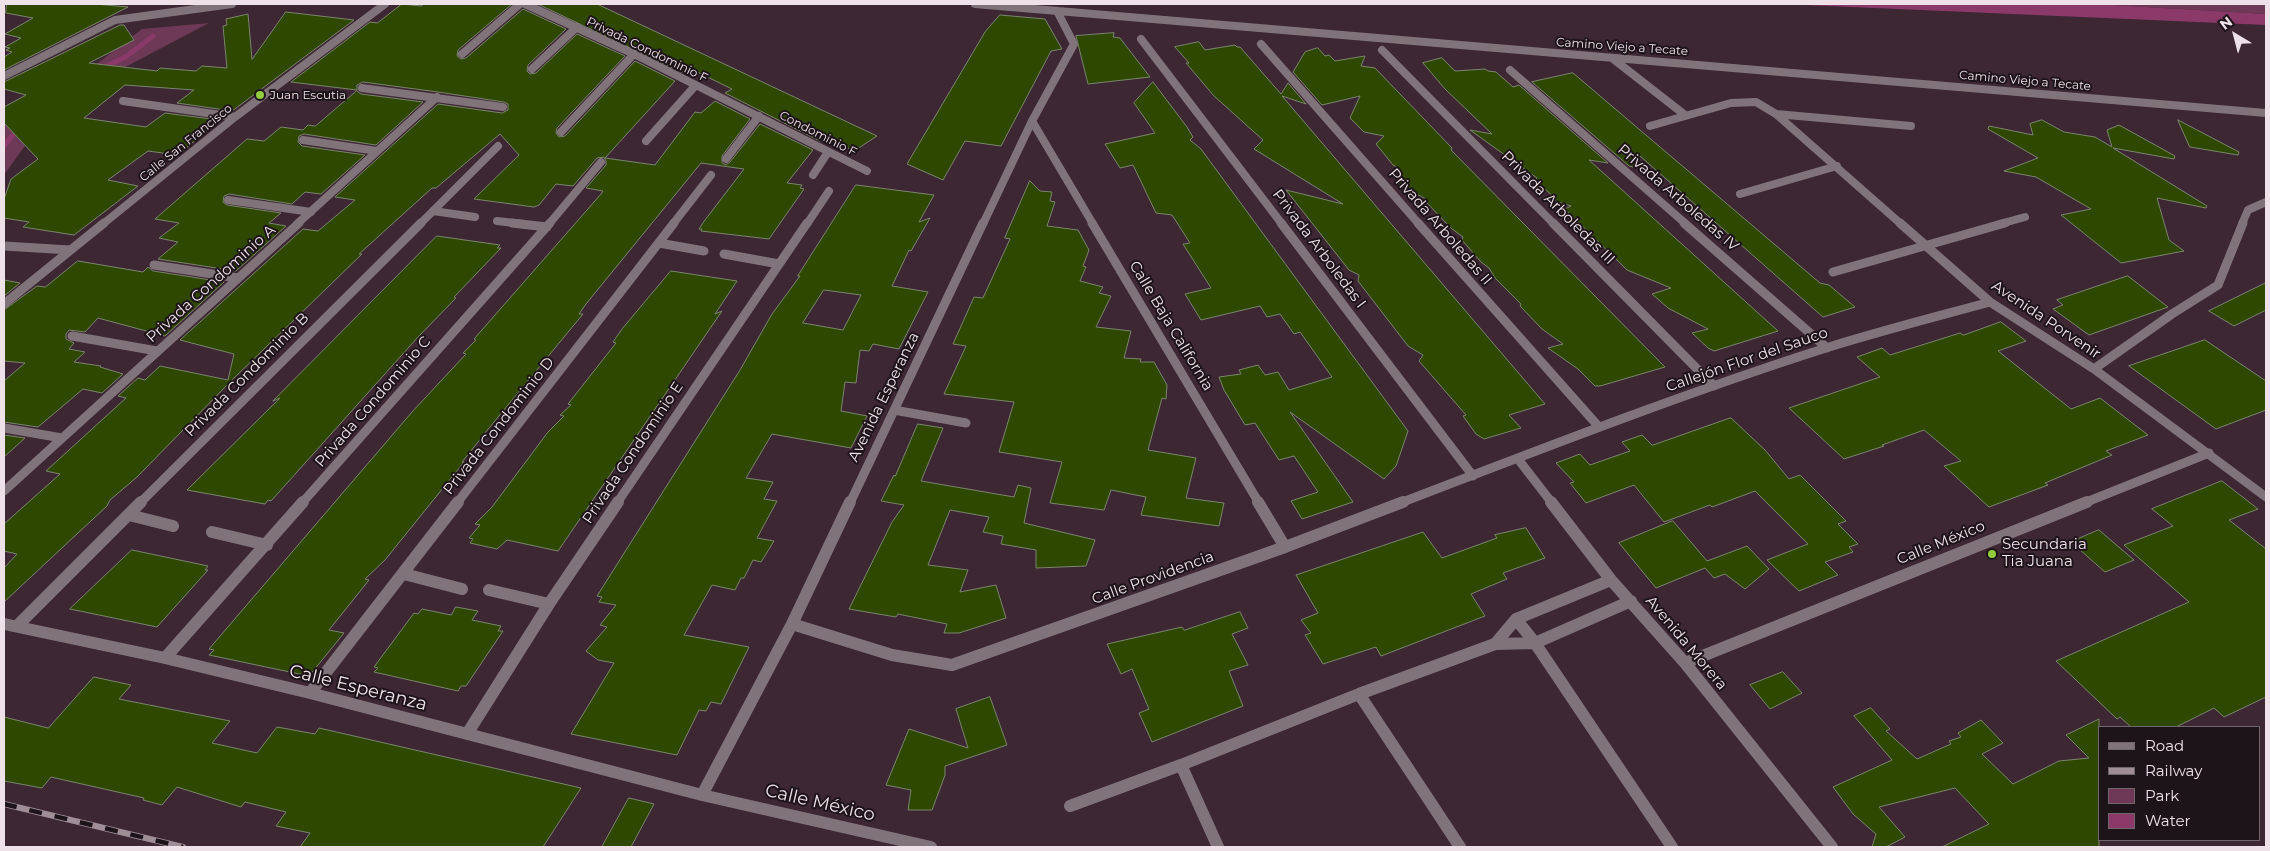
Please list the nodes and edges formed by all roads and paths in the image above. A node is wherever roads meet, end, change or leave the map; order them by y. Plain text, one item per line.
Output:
1 (232, 4) edge
2 (385, 4) edge
3 (520, 4) edge
4 (525, 4) edge
5 (975, 4) edge
6 (1057, 11) junction
7 (577, 27) junction
8 (1141, 39) dead end
9 (1261, 44) dead end
10 (1382, 50) dead end
11 (462, 54) dead end
12 (634, 54) junction
13 (1611, 58) junction
14 (532, 69) dead end
15 (1510, 70) dead end
16 (4, 76) edge
17 (695, 86) junction
18 (362, 88) dead end
19 (437, 97) junction
20 (123, 101) dead end
21 (503, 108) dead end
22 (2266, 113) edge
23 (1776, 114) junction
24 (1685, 115) junction
25 (759, 116) junction
26 (235, 117) junction
27 (1032, 121) junction
28 (1650, 126) dead end
29 (1911, 126) dead end
30 (561, 132) dead end
31 (303, 140) dead end
32 (646, 141) dead end
33 (498, 146) dead end
34 (378, 151) junction
35 (828, 152) junction
36 (726, 159) dead end
37 (601, 162) dead end
38 (1837, 166) junction
39 (867, 171) dead end
40 (711, 175) dead end
41 (812, 175) dead end
42 (829, 191) dead end
43 (1740, 194) dead end
44 (228, 200) dead end
45 (2266, 202) edge
46 (433, 210) junction
47 (311, 212) junction
48 (475, 217) dead end
49 (2025, 217) dead end
50 (497, 221) dead end
51 (547, 227) junction
52 (659, 243) junction
53 (1926, 244) junction
54 (4, 246) edge
55 (70, 250) junction
56 (704, 251) dead end
57 (724, 254) dead end
58 (779, 264) junction
59 (154, 265) dead end
60 (1833, 272) dead end
61 (238, 278) junction
62 (1990, 302) junction
63 (4, 304) edge
64 (72, 336) dead end
65 (1827, 348) junction
66 (157, 352) junction
67 (2094, 369) junction
68 (1714, 386) junction
69 (894, 410) junction
70 (966, 424) dead end
71 (1599, 427) junction
72 (4, 428) edge
73 (62, 438) junction
74 (2209, 453) junction
75 (1518, 459) junction
76 (1473, 476) junction
77 (4, 491) edge
78 (2266, 497) edge
79 (129, 515) junction
80 (174, 526) dead end
81 (212, 532) dead end
82 (267, 545) junction
83 (1285, 547) junction
84 (404, 574) junction
85 (1612, 580) junction
86 (462, 589) dead end
87 (489, 590) dead end
88 (1631, 601) junction
89 (549, 604) junction
90 (1516, 619) junction
91 (4, 624) edge
92 (792, 624) junction
93 (17, 626) junction
94 (1535, 643) junction
95 (1495, 644) junction
96 (165, 658) junction
97 (1686, 663) junction
98 (310, 693) junction
99 (1359, 694) junction
100 (467, 734) junction
101 (1181, 765) junction
102 (702, 795) junction
103 (1070, 806) dead end
104 (931, 847) edge
105 (1218, 847) edge
106 (1460, 847) edge
107 (1672, 847) edge
108 (1832, 847) edge

1 - 16 street
2 - 26 street, Calle San Francisco
3 - 11 street
4 - 7 street, Privada Condominio F
5 - 6 street, Camino Viejo a Tecate
6 - 13 street, Camino Viejo a Tecate
6 - 27 street, Avenida Esperanza
7 - 12 street, Privada Condominio F
7 - 14 street
8 - 76 street, Privada Arboledas I
9 - 71 street, Privada Arboledas II
10 - 68 street, Privada Arboledas III
12 - 17 street, Privada Condominio F
12 - 30 street
13 - 22 street, Camino Viejo a Tecate
13 - 24 street
15 - 65 street, Privada Arboledas IV
17 - 25 street, Privada Condominio F
17 - 32 street
18 - 19 street
19 - 21 street
19 - 34 street, Privada Condominio A
20 - 26 street
23 - 24 street
23 - 29 street
23 - 38 street, Avenida Porvenir
24 - 28 street
25 - 35 street, Condominio F
25 - 36 street
26 - 55 street, Calle San Francisco
27 - 69 street, Avenida Esperanza
27 - 83 street, Calle Baja California
31 - 34 street
33 - 46 street, Privada Condominio B
34 - 47 street, Privada Condominio A
35 - 39 street, Condominio F
35 - 41 street
37 - 51 street, Privada Condominio C
38 - 43 street
38 - 53 street, Avenida Porvenir
40 - 52 street, Privada Condominio D
42 - 58 street, Privada Condominio E
44 - 47 street
45 - 67 street
46 - 48 street
46 - 79 street, Privada Condominio B
47 - 61 street, Privada Condominio A
49 - 53 street
50 - 51 street
51 - 82 street, Privada Condominio C
52 - 56 street
52 - 84 street, Privada Condominio D
53 - 60 street
53 - 62 street, Avenida Porvenir
54 - 55 street
55 - 63 street, Calle San Francisco
57 - 58 street
58 - 89 street, Privada Condominio E
59 - 61 street
61 - 66 street, Privada Condominio A
62 - 65 street, Callejón Flor del Sauco
62 - 67 street, Avenida Porvenir
64 - 66 street
65 - 68 street, Callejón Flor del Sauco
66 - 73 street, Privada Condominio A
67 - 74 street, Avenida Porvenir
68 - 71 street, Callejón Flor del Sauco
69 - 70 street
69 - 92 street, Avenida Esperanza
71 - 75 street, Callejón Flor del Sauco
72 - 73 street
73 - 77 street, Privada Condominio A
74 - 78 street, Avenida Porvenir
74 - 97 street, Calle México
75 - 76 street, Calle Providencia
75 - 85 street, Avenida Morera
76 - 83 street, Calle Providencia
79 - 80 street
79 - 93 street, Privada Condominio B
81 - 82 street
82 - 96 street, Privada Condominio C
83 - 92 street, Calle Providencia
84 - 86 street
84 - 98 street, Privada Condominio D
85 - 88 street, Avenida Morera
85 - 90 street
87 - 89 street
88 - 94 street
88 - 97 street, Avenida Morera
89 - 100 street, Privada Condominio E
90 - 94 street
90 - 95 street
91 - 93 street, Calle Esperanza
92 - 102 street, Avenida Esperanza
93 - 96 street, Calle Esperanza
94 - 95 street
94 - 107 street
95 - 99 street
96 - 98 street, Calle Esperanza
97 - 108 street, Avenida Morera
98 - 100 street, Calle Esperanza
99 - 101 street
99 - 106 street
100 - 102 street, Calle Esperanza
101 - 103 street
101 - 105 street
102 - 104 street, Calle México

